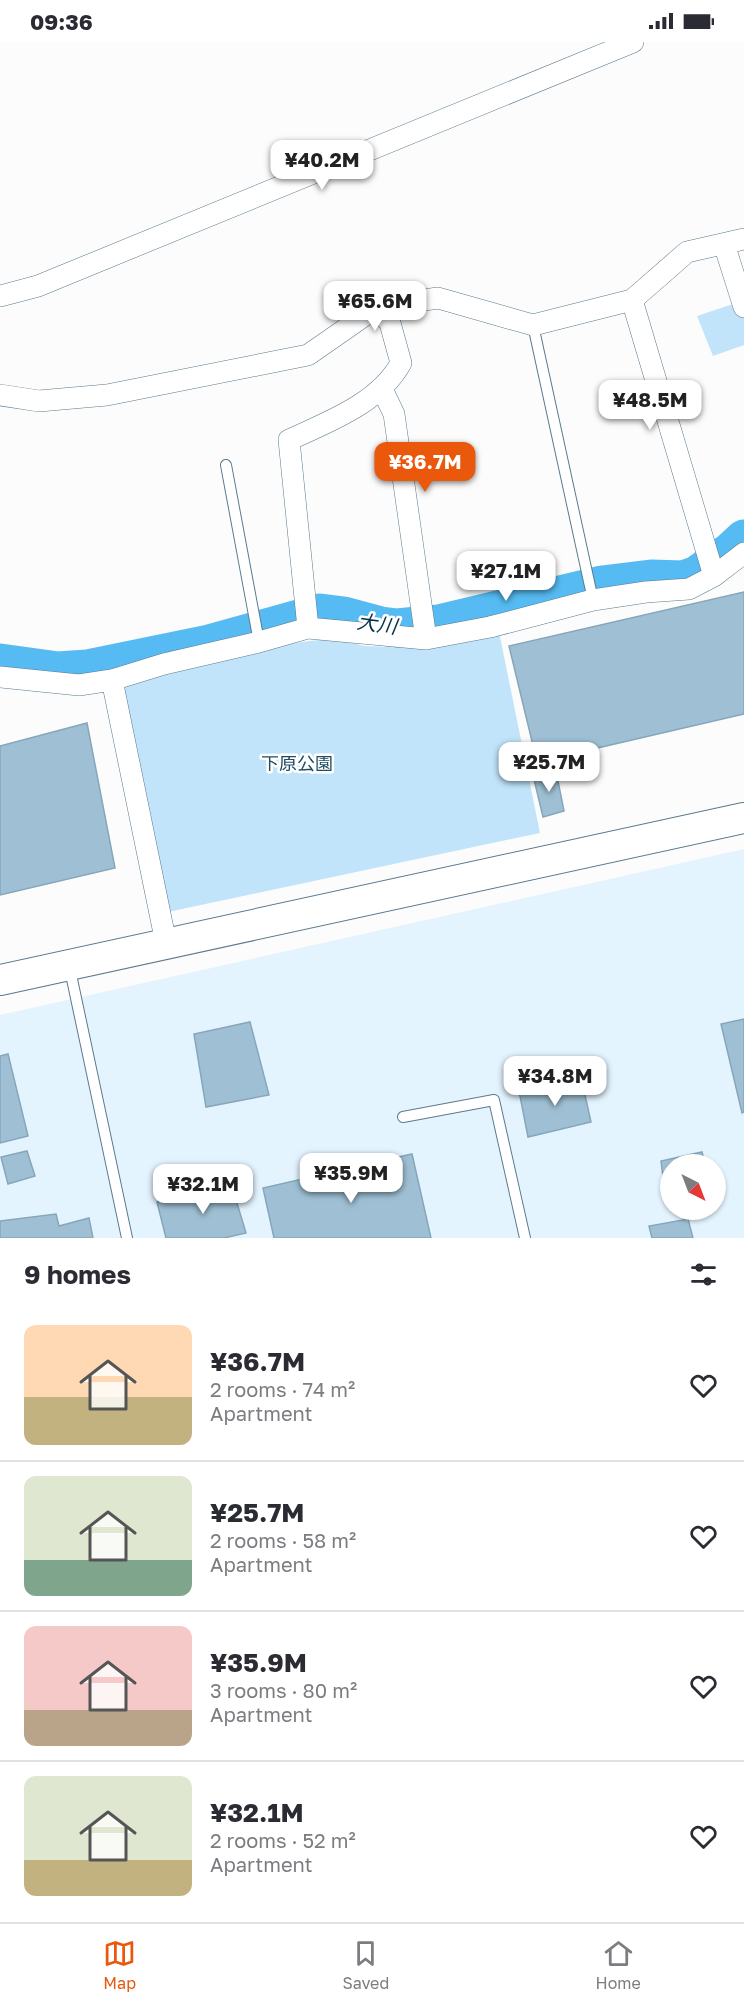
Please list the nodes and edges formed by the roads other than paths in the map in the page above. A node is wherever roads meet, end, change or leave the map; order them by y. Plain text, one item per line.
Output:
1 (633, 42) edge
2 (734, 242) edge
3 (0, 296) edge
4 (632, 300) junction
5 (377, 307) junction
6 (744, 307) edge
7 (533, 325) junction
8 (382, 389) junction
9 (0, 395) edge
10 (226, 465) dead end
11 (744, 553) edge
12 (714, 575) junction
13 (592, 599) junction
14 (308, 627) junction
15 (426, 638) junction
16 (259, 642) junction
17 (0, 677) edge
18 (112, 680) junction
19 (744, 818) edge
20 (166, 943) junction
21 (69, 965) junction
22 (0, 980) edge
23 (403, 1117) dead end
24 (127, 1238) edge
25 (525, 1238) edge

1 - 3 street
2 - 4 street
2 - 6 street
4 - 7 street
4 - 12 street
5 - 7 street
5 - 8 street
5 - 9 street
7 - 13 lane
8 - 14 street
8 - 15 street
10 - 16 lane
11 - 12 street
12 - 13 street
13 - 15 street
14 - 15 street
14 - 16 street
16 - 18 street
17 - 18 street
18 - 20 street
19 - 20 street
20 - 21 street
21 - 22 street
21 - 24 lane
23 - 25 lane

